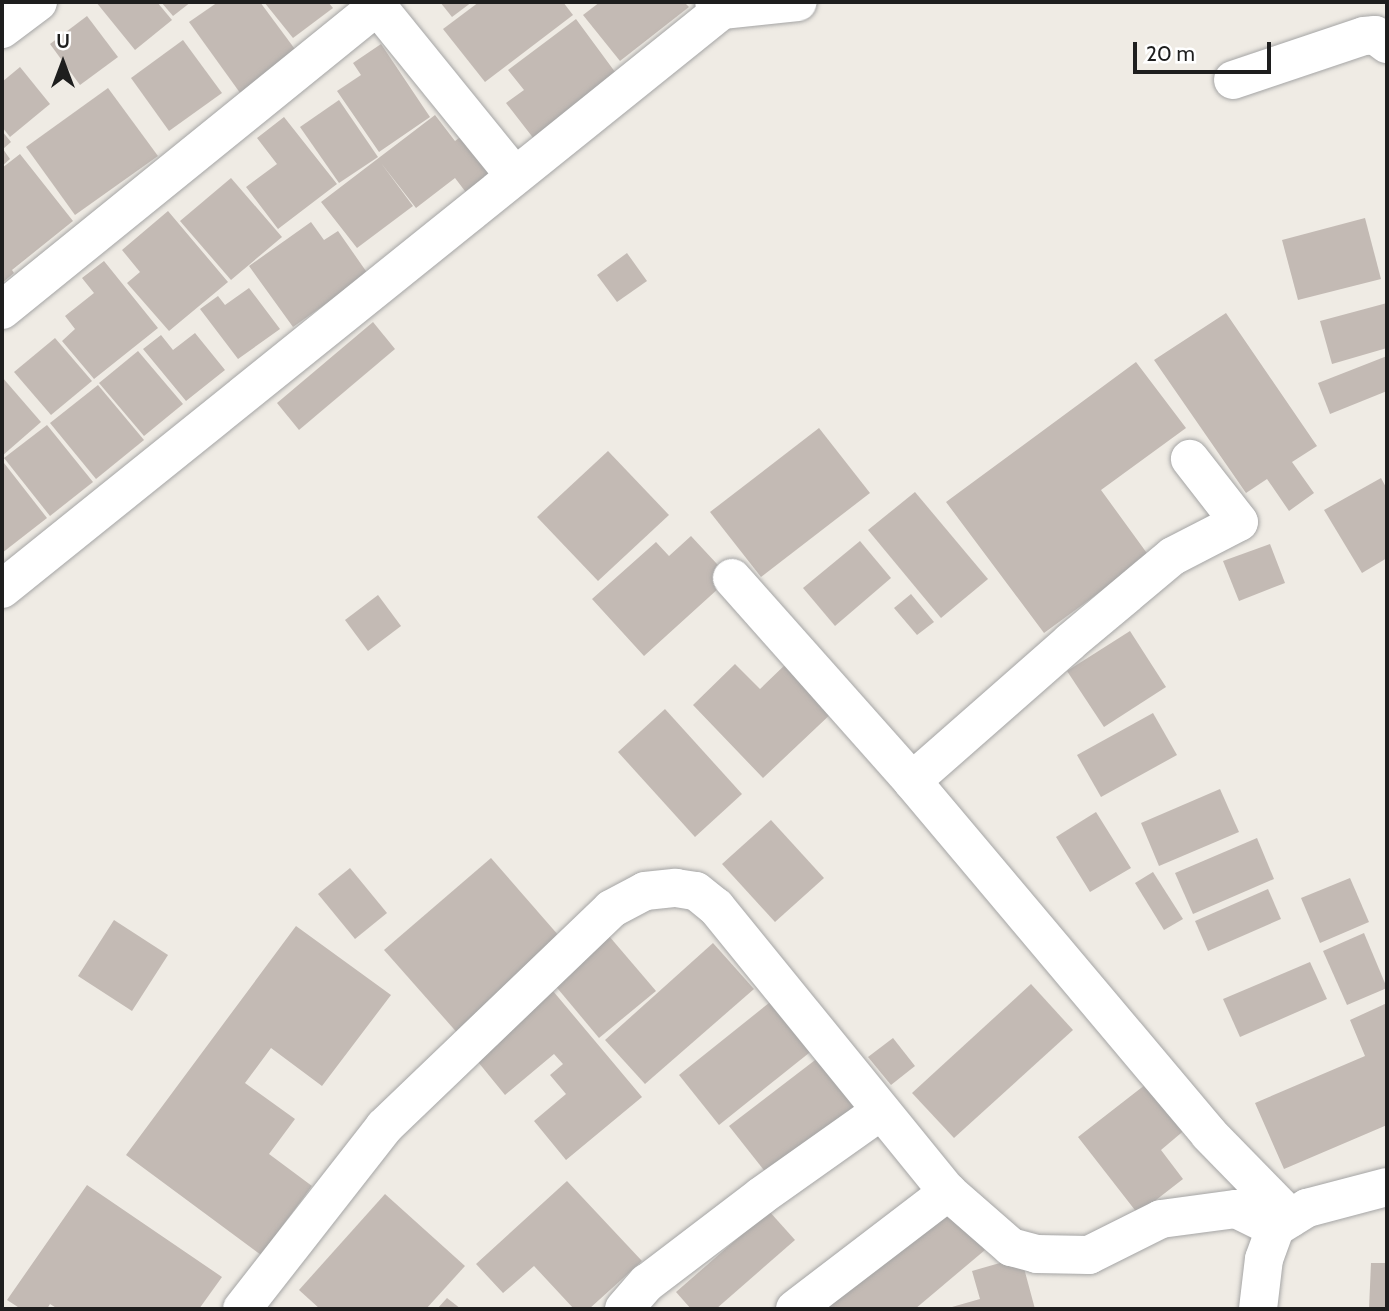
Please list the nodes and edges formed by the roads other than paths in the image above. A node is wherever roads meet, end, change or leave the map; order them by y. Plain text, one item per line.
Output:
1 (38, 2) edge
2 (798, 2) edge
3 (375, 4) edge
4 (718, 6) edge
5 (2, 29) edge
6 (1387, 44) edge
7 (1233, 80) dead end
8 (514, 175) junction
9 (2, 310) edge
10 (1190, 459) dead end
11 (732, 579) dead end
12 (2, 589) edge
13 (912, 781) junction
14 (881, 1111) junction
15 (1387, 1187) edge
16 (948, 1192) junction
17 (1283, 1223) junction
18 (242, 1309) edge
19 (624, 1309) edge
20 (795, 1309) edge
21 (1258, 1309) edge

1 - 5 street
2 - 4 street
3 - 8 street
3 - 9 street
4 - 8 street
6 - 7 street
8 - 12 street
10 - 13 street
11 - 13 street
13 - 17 street
14 - 16 street
14 - 18 street
14 - 19 street
15 - 17 street
16 - 17 street
16 - 20 street
17 - 21 street

